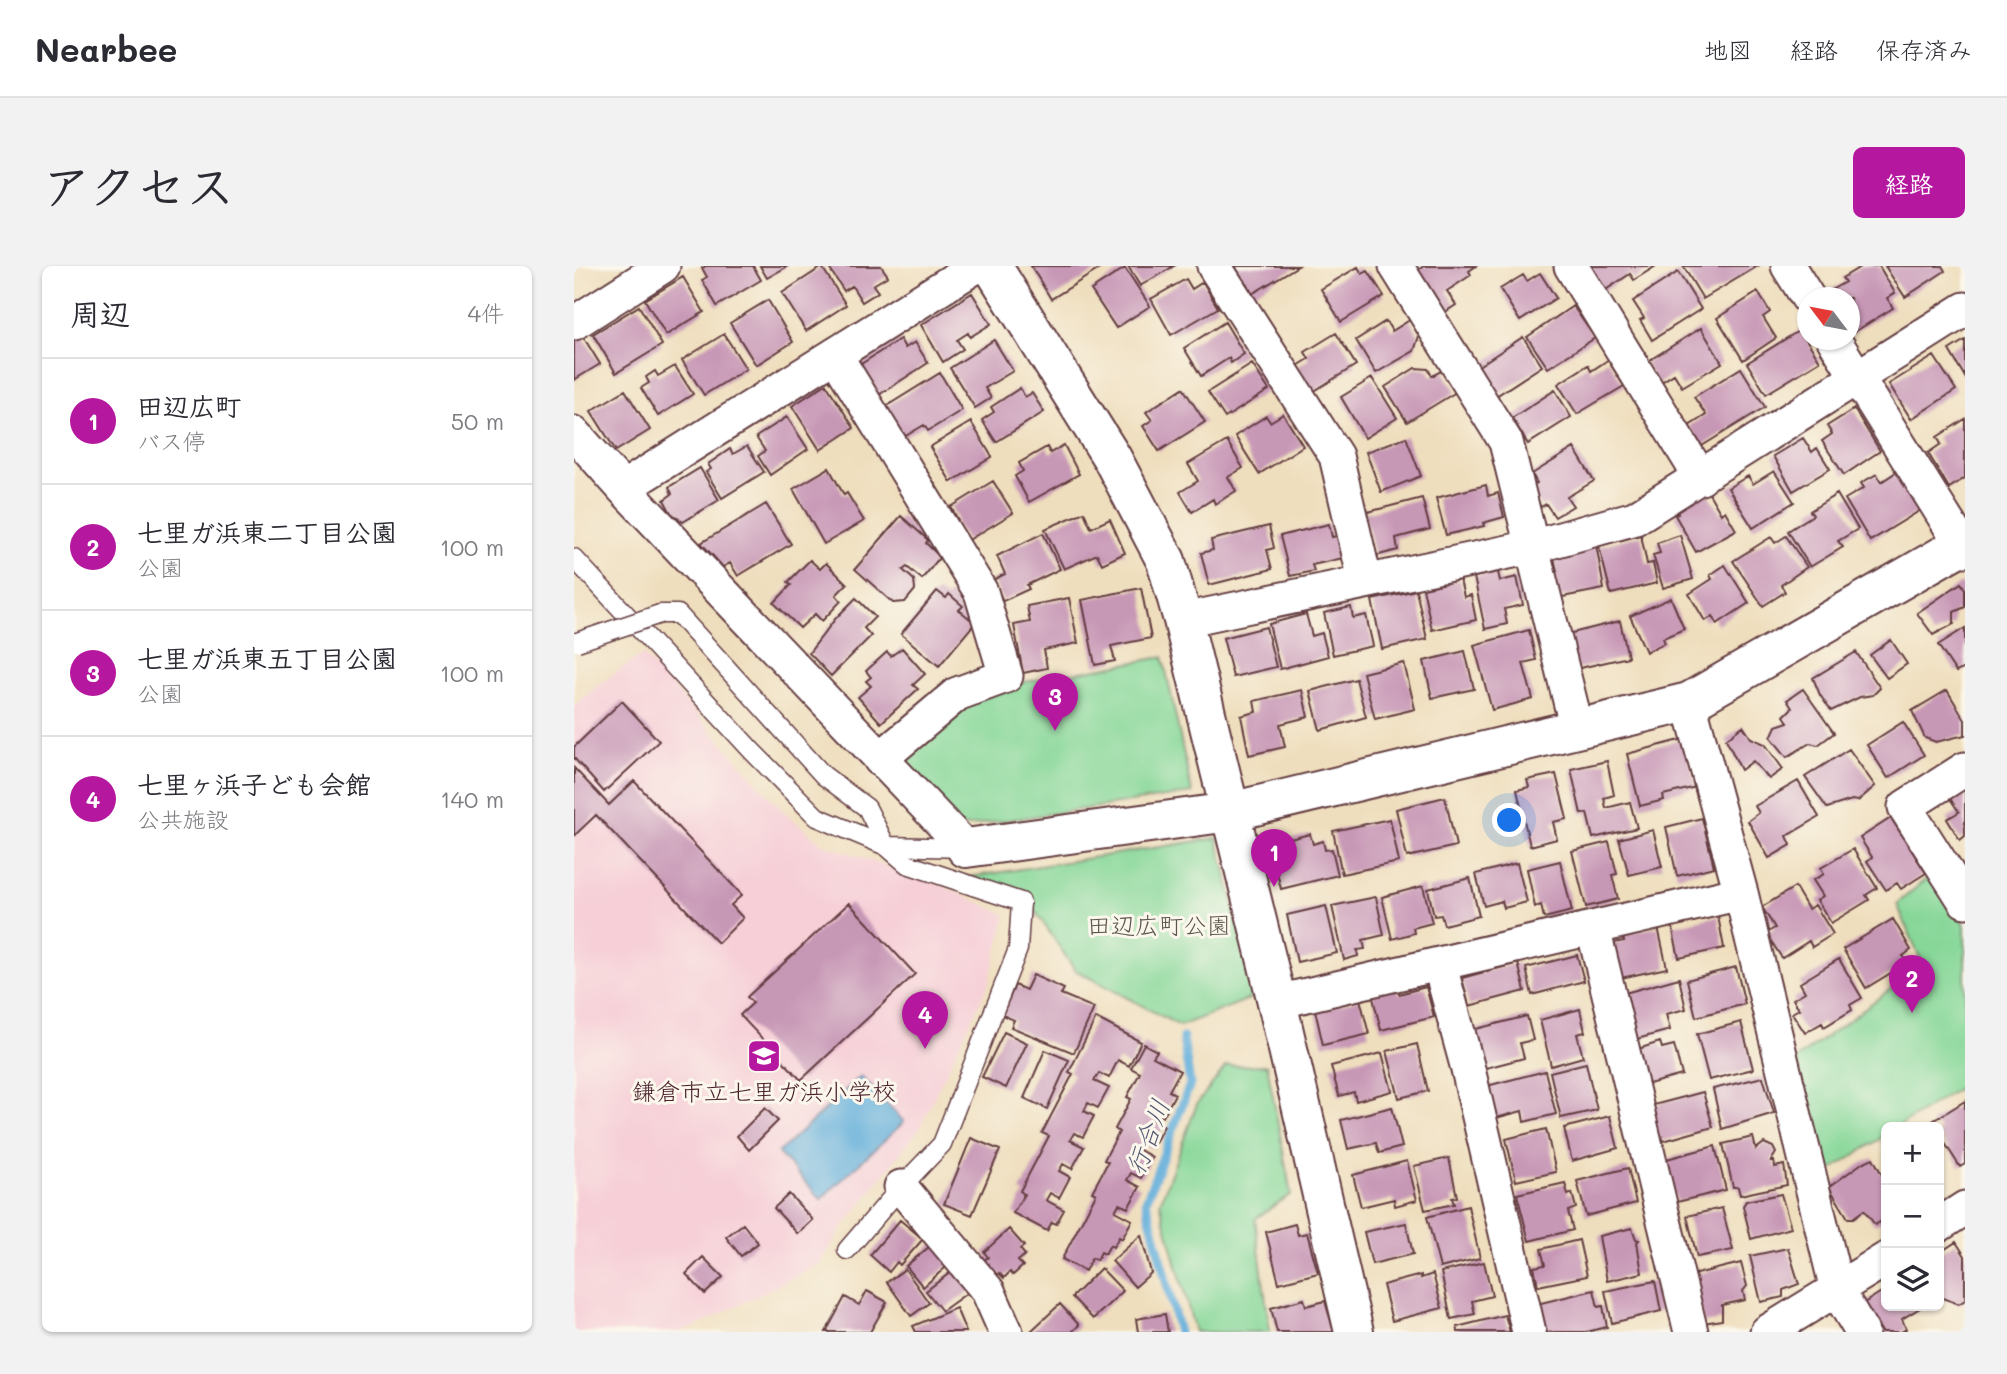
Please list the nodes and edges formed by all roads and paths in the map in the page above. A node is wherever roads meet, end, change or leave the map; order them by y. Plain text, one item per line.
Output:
1 (663, 266) edge
2 (976, 266) edge
3 (992, 266) edge
4 (1214, 266) edge
5 (1396, 266) edge
6 (1571, 266) edge
7 (1788, 266) edge
8 (1801, 287) edge
9 (1965, 309) edge
10 (574, 323) edge
11 (1840, 350) edge
12 (835, 355) junction
13 (1858, 377) junction
14 (574, 433) edge
15 (1701, 478) junction
16 (623, 488) junction
17 (1964, 546) edge
18 (1532, 547) junction
19 (574, 558) edge
20 (1365, 580) junction
21 (1183, 620) junction
22 (575, 643) edge
23 (1689, 702) junction
24 (1577, 729) junction
25 (880, 759) junction
26 (1965, 769) edge
27 (1230, 812) junction
28 (886, 846) junction
29 (966, 848) junction
30 (1741, 893) junction
31 (1965, 901) edge
32 (1593, 928) junction
33 (1440, 965) junction
34 (1278, 1002) junction
35 (901, 1187) junction
36 (1965, 1208) edge
37 (1944, 1222) edge
38 (848, 1250) dead end
39 (1881, 1262) edge
40 (1837, 1290) junction
41 (1006, 1332) edge
42 (1354, 1332) edge
43 (1529, 1332) edge
44 (1691, 1332) edge
45 (1767, 1332) edge
46 (1862, 1332) edge

1 - 10 street
2 - 12 street
3 - 21 street
4 - 20 street
5 - 18 street
6 - 15 street
7 - 8 street
9 - 13 street
11 - 13 street
12 - 16 street
12 - 25 street
13 - 15 street
13 - 17 street
14 - 16 street
15 - 18 street
16 - 25 street
17 - 23 street
18 - 20 street
18 - 24 street
19 - 28 lane
20 - 21 street
21 - 27 street
22 - 28 lane, bridge
23 - 24 street
23 - 30 street
24 - 27 street
25 - 29 street
26 - 31 street
27 - 29 street
27 - 34 street
28 - 29 lane
28 - 35 lane
30 - 32 street
30 - 40 street
32 - 33 street
32 - 44 street
33 - 34 street
33 - 43 street
34 - 42 street
35 - 38 lane
35 - 41 street
36 - 37 street
39 - 40 street
40 - 45 street
40 - 46 street

